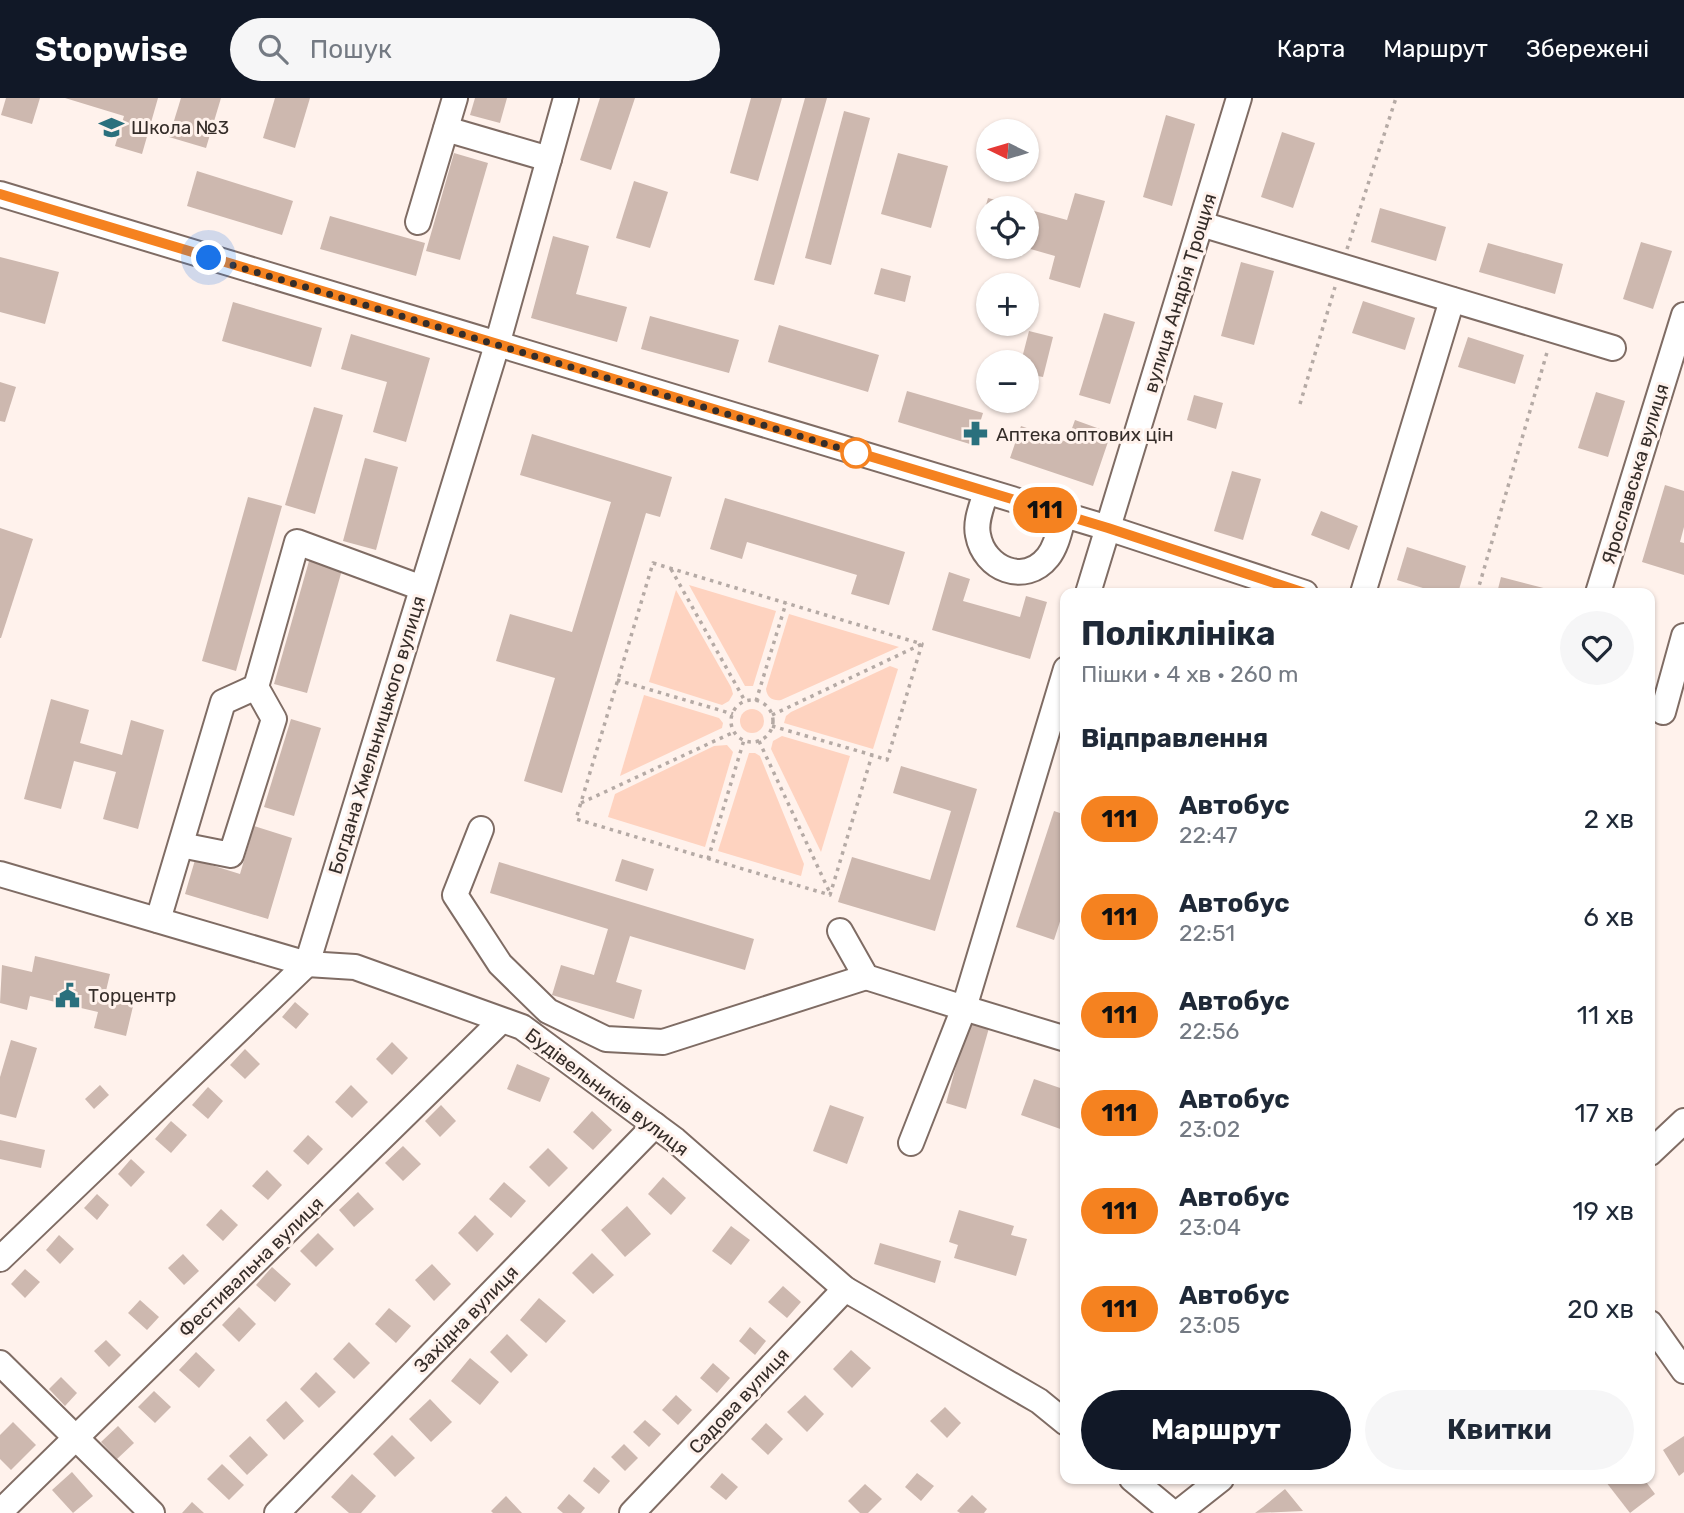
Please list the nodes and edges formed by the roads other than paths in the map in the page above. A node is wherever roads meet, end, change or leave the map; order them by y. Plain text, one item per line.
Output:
1 (455, 98) edge
2 (566, 98) edge
3 (1239, 98) edge
4 (446, 129) junction
5 (549, 159) junction
6 (0, 194) edge
7 (418, 222) dead end
8 (1201, 225) junction
9 (1452, 300) junction
10 (1684, 315) edge
11 (497, 345) junction
12 (1613, 348) dead end
13 (986, 492) junction
14 (1064, 515) junction
15 (1108, 528) junction
16 (422, 587) junction
17 (1090, 588) edge
18 (1290, 588) edge
19 (1365, 588) edge
20 (1600, 588) edge
21 (1684, 636) edge
22 (256, 687) junction
23 (1060, 689) edge
24 (1666, 713) edge
25 (481, 830) dead end
26 (181, 845) junction
27 (0, 874) edge
28 (158, 920) junction
29 (840, 931) dead end
30 (307, 964) junction
31 (866, 977) junction
32 (964, 1008) junction
33 (501, 1021) junction
34 (1060, 1037) edge
35 (1684, 1121) edge
36 (655, 1125) junction
37 (911, 1143) dead end
38 (1655, 1148) edge
39 (0, 1259) edge
40 (845, 1289) junction
41 (1655, 1330) edge
42 (0, 1363) edge
43 (1684, 1371) edge
44 (1060, 1418) edge
45 (77, 1438) junction
46 (1138, 1484) edge
47 (1214, 1484) edge
48 (0, 1512) edge
49 (152, 1513) edge
50 (278, 1513) edge
51 (632, 1513) edge
52 (1175, 1513) edge

1 - 4 street
2 - 5 street, Богдана Хмельницького вулиця
3 - 8 street, вулиця Андрія Трощия
4 - 5 street
4 - 7 street
5 - 11 street, Богдана Хмельницького вулиця
6 - 11 street
8 - 9 street
8 - 15 street, вулиця Андрія Трощия
9 - 12 street
9 - 19 street
10 - 20 street, Ярославська вулиця
11 - 13 street
11 - 16 street, Богдана Хмельницького вулиця
13 - 14 street
13 - 14 street
14 - 15 street
15 - 17 street, вулиця Андрія Трощия
15 - 18 street
16 - 22 street
16 - 30 street, Богдана Хмельницького вулиця
21 - 24 street
22 - 26 street
22 - 26 street
23 - 32 street
25 - 31 street
26 - 28 street
27 - 28 street, Будівельників вулиця
28 - 30 street, Будівельників вулиця
29 - 31 street
30 - 33 street, Будівельників вулиця
30 - 39 street, Богдана Хмельницького вулиця
31 - 32 street
32 - 34 street
32 - 37 street
33 - 36 street, Будівельників вулиця
33 - 45 street, Фестивальна вулиця
35 - 38 street
36 - 40 street, Будівельників вулиця
36 - 50 street, Західна вулиця
40 - 44 street, Будівельників вулиця
40 - 51 street, Садова вулиця
41 - 43 street
42 - 45 street
45 - 48 street, Фестивальна вулиця
45 - 49 street
46 - 52 street
47 - 52 street

